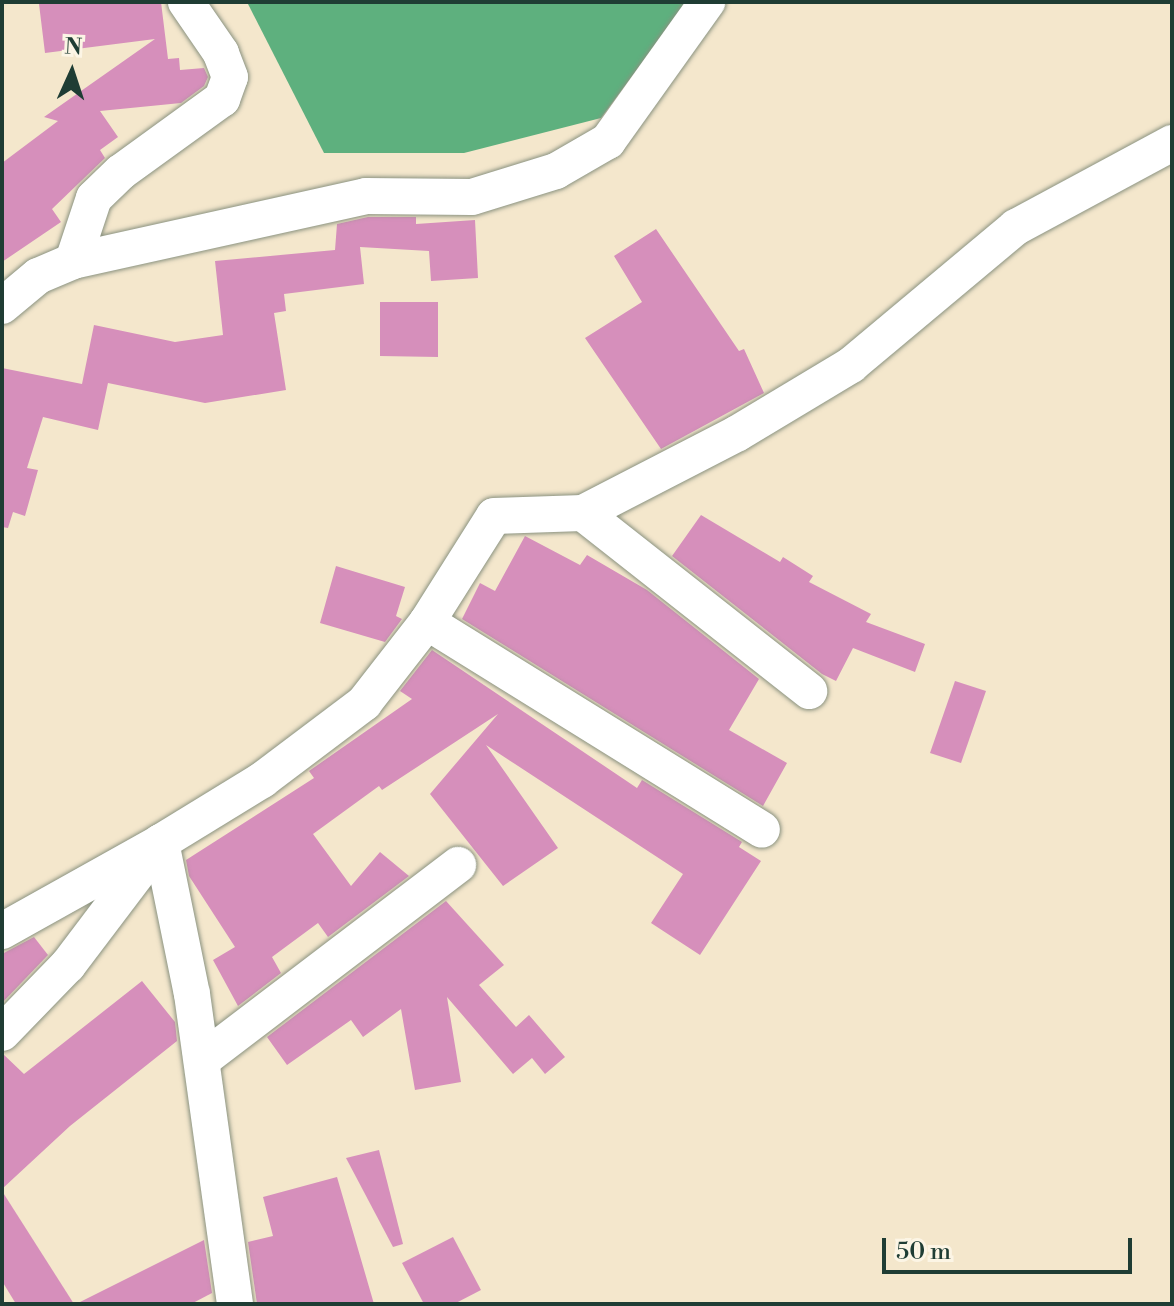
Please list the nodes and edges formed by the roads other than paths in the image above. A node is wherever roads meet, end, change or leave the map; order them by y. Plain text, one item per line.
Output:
1 (186, 2) edge
2 (707, 2) edge
3 (1172, 143) edge
4 (73, 261) junction
5 (2, 306) edge
6 (583, 513) junction
7 (427, 622) junction
8 (809, 691) dead end
9 (762, 830) dead end
10 (161, 842) junction
11 (458, 865) dead end
12 (2, 931) edge
13 (2, 1033) edge
14 (202, 1060) junction
15 (235, 1304) edge

1 - 4 street
2 - 4 street
3 - 6 street
4 - 5 street
6 - 7 street
6 - 8 street
7 - 9 street
7 - 10 street
10 - 12 street
10 - 13 street
10 - 14 street
11 - 14 street
14 - 15 street

